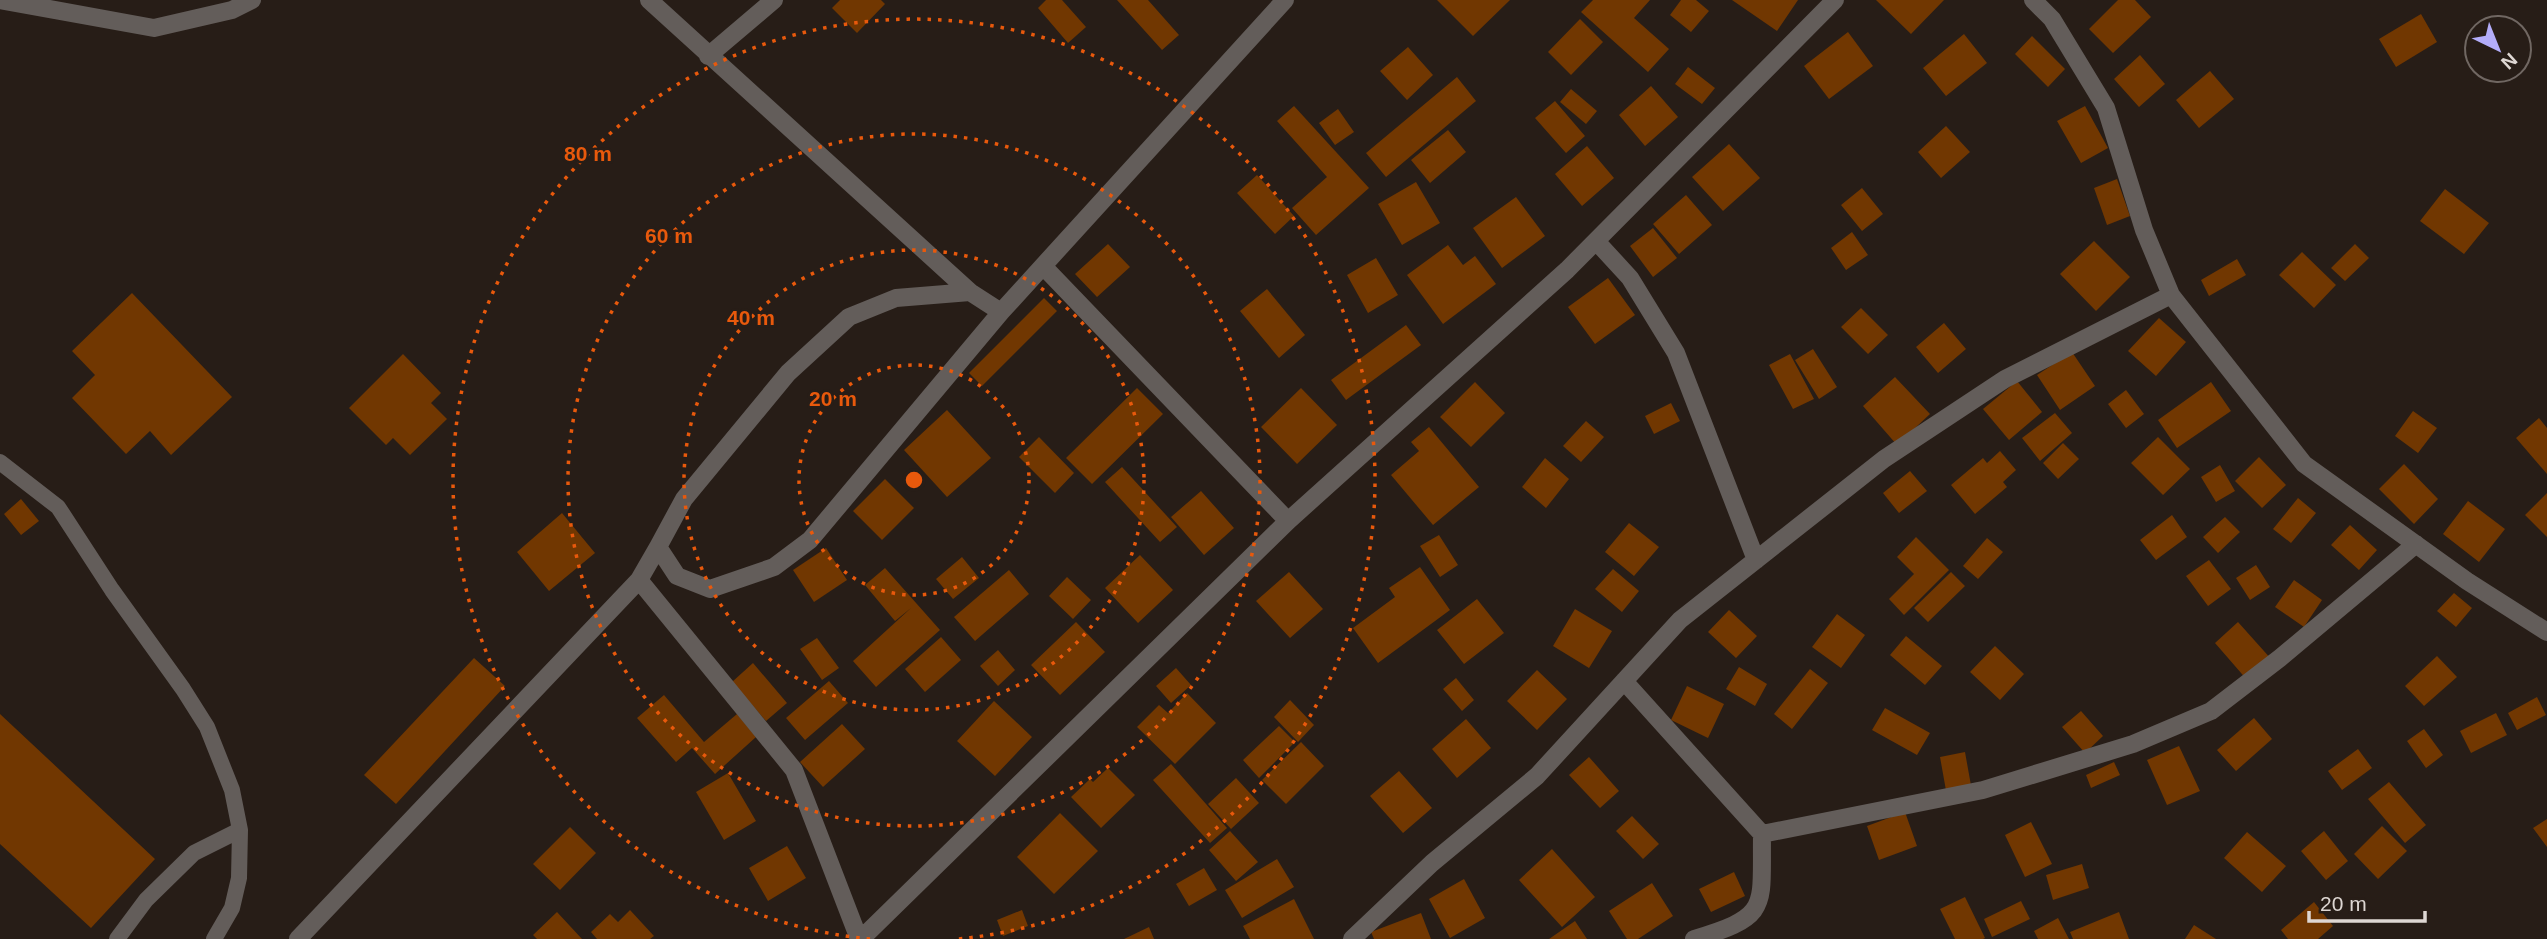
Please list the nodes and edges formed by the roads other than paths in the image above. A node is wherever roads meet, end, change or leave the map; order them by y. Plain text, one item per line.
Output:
1 (0, 0) edge
2 (252, 0) edge
3 (649, 0) edge
4 (774, 0) edge
5 (1285, 0) edge
6 (1835, 0) edge
7 (2033, 0) edge
8 (708, 56) junction
9 (1596, 241) junction
10 (1043, 266) junction
11 (970, 292) junction
12 (2171, 295) junction
13 (1001, 312) junction
14 (0, 462) edge
15 (1288, 521) junction
16 (2416, 544) junction
17 (658, 547) junction
18 (1756, 560) junction
19 (639, 580) junction
20 (2547, 632) edge
21 (1624, 681) junction
22 (240, 830) junction
23 (1762, 834) junction
24 (117, 939) edge
25 (214, 939) edge
26 (298, 939) edge
27 (860, 939) edge
28 (1352, 939) edge
29 (1694, 939) edge

1 - 2 street
3 - 8 street
4 - 8 street
5 - 10 street
6 - 9 street
7 - 12 street
8 - 11 street
9 - 15 street
9 - 18 street
10 - 13 street
10 - 15 street
11 - 13 street
11 - 17 street
12 - 16 street
12 - 18 street
13 - 17 street
14 - 22 lane
15 - 27 street
16 - 20 street
16 - 23 street
17 - 19 street
18 - 21 street
19 - 26 street
19 - 27 street
21 - 23 street
21 - 28 street
22 - 24 lane
22 - 25 lane
23 - 29 street

